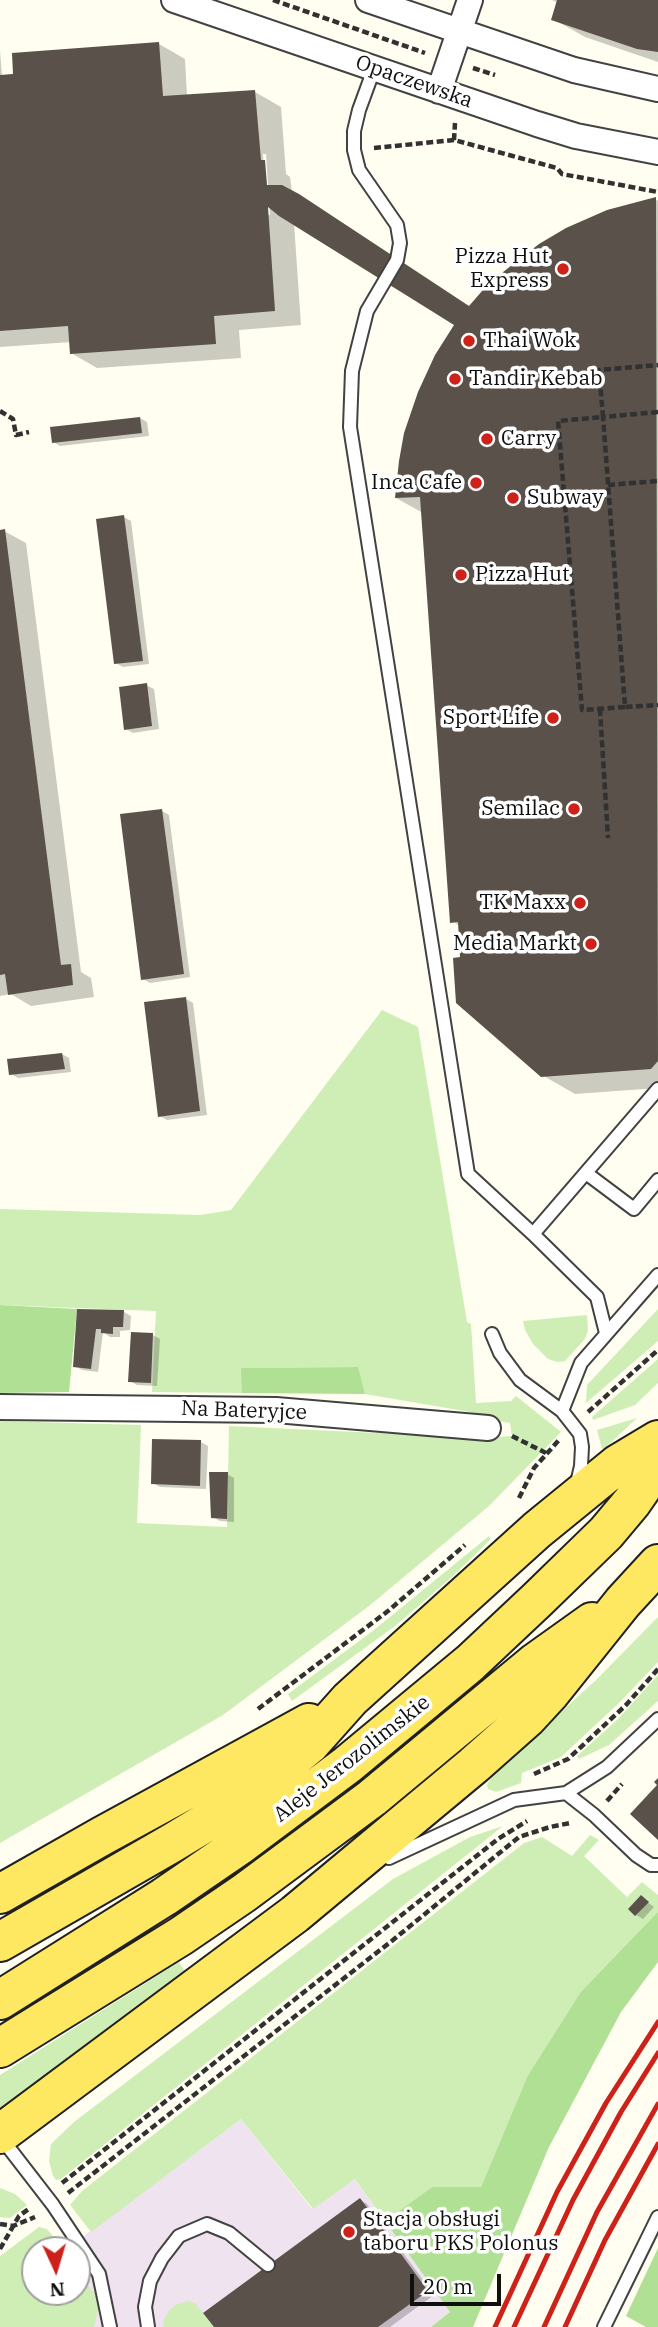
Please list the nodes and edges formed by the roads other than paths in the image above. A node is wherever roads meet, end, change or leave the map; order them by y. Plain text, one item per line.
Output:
1 (174, 0) edge
2 (368, 0) edge
3 (470, 0) edge
4 (459, 30) junction
5 (374, 69) junction
6 (658, 89) edge
7 (439, 91) junction
8 (658, 152) edge
9 (658, 1089) edge
10 (586, 1173) junction
11 (658, 1180) edge
12 (533, 1234) junction
13 (658, 1275) edge
14 (606, 1333) junction
15 (492, 1334) dead end
16 (0, 1407) edge
17 (562, 1411) junction
18 (488, 1428) road end
19 (658, 1440) edge
20 (658, 1464) edge
21 (570, 1503) junction
22 (658, 1564) edge
23 (623, 1602) junction
24 (350, 1699) junction
25 (658, 1719) edge
26 (566, 1793) junction
27 (378, 1864) dead end
28 (658, 1866) edge
29 (366, 1871) dead end
30 (0, 1894) edge
31 (295, 1914) junction
32 (0, 1942) edge
33 (0, 2000) edge
34 (0, 2048) edge
35 (0, 2135) edge
36 (658, 2217) edge
37 (268, 2265) dead end
38 (110, 2327) edge
39 (148, 2327) edge
40 (604, 2327) edge

1 - 5 street, Opaczewska
2 - 4 street
3 - 4 street
4 - 6 street
4 - 7 street
5 - 7 street, Opaczewska
5 - 12 lane
7 - 8 street, Opaczewska
9 - 10 lane
10 - 11 lane
10 - 12 lane
12 - 14 lane
13 - 14 lane
14 - 17 lane
15 - 17 lane
16 - 18 street, Na Bateryjce
17 - 21 lane
19 - 21 main road
20 - 33 main road, Aleje Jerozolimskie
21 - 24 main road
22 - 23 main road, Aleje Jerozolimskie
23 - 31 main road, Aleje Jerozolimskie
23 - 34 main road, Aleje Jerozolimskie
24 - 30 main road
24 - 32 main road
25 - 26 lane
26 - 27 lane
26 - 28 lane
29 - 31 lane
31 - 35 main road, Aleje Jerozolimskie
35 - 38 lane
36 - 40 lane
37 - 39 lane

